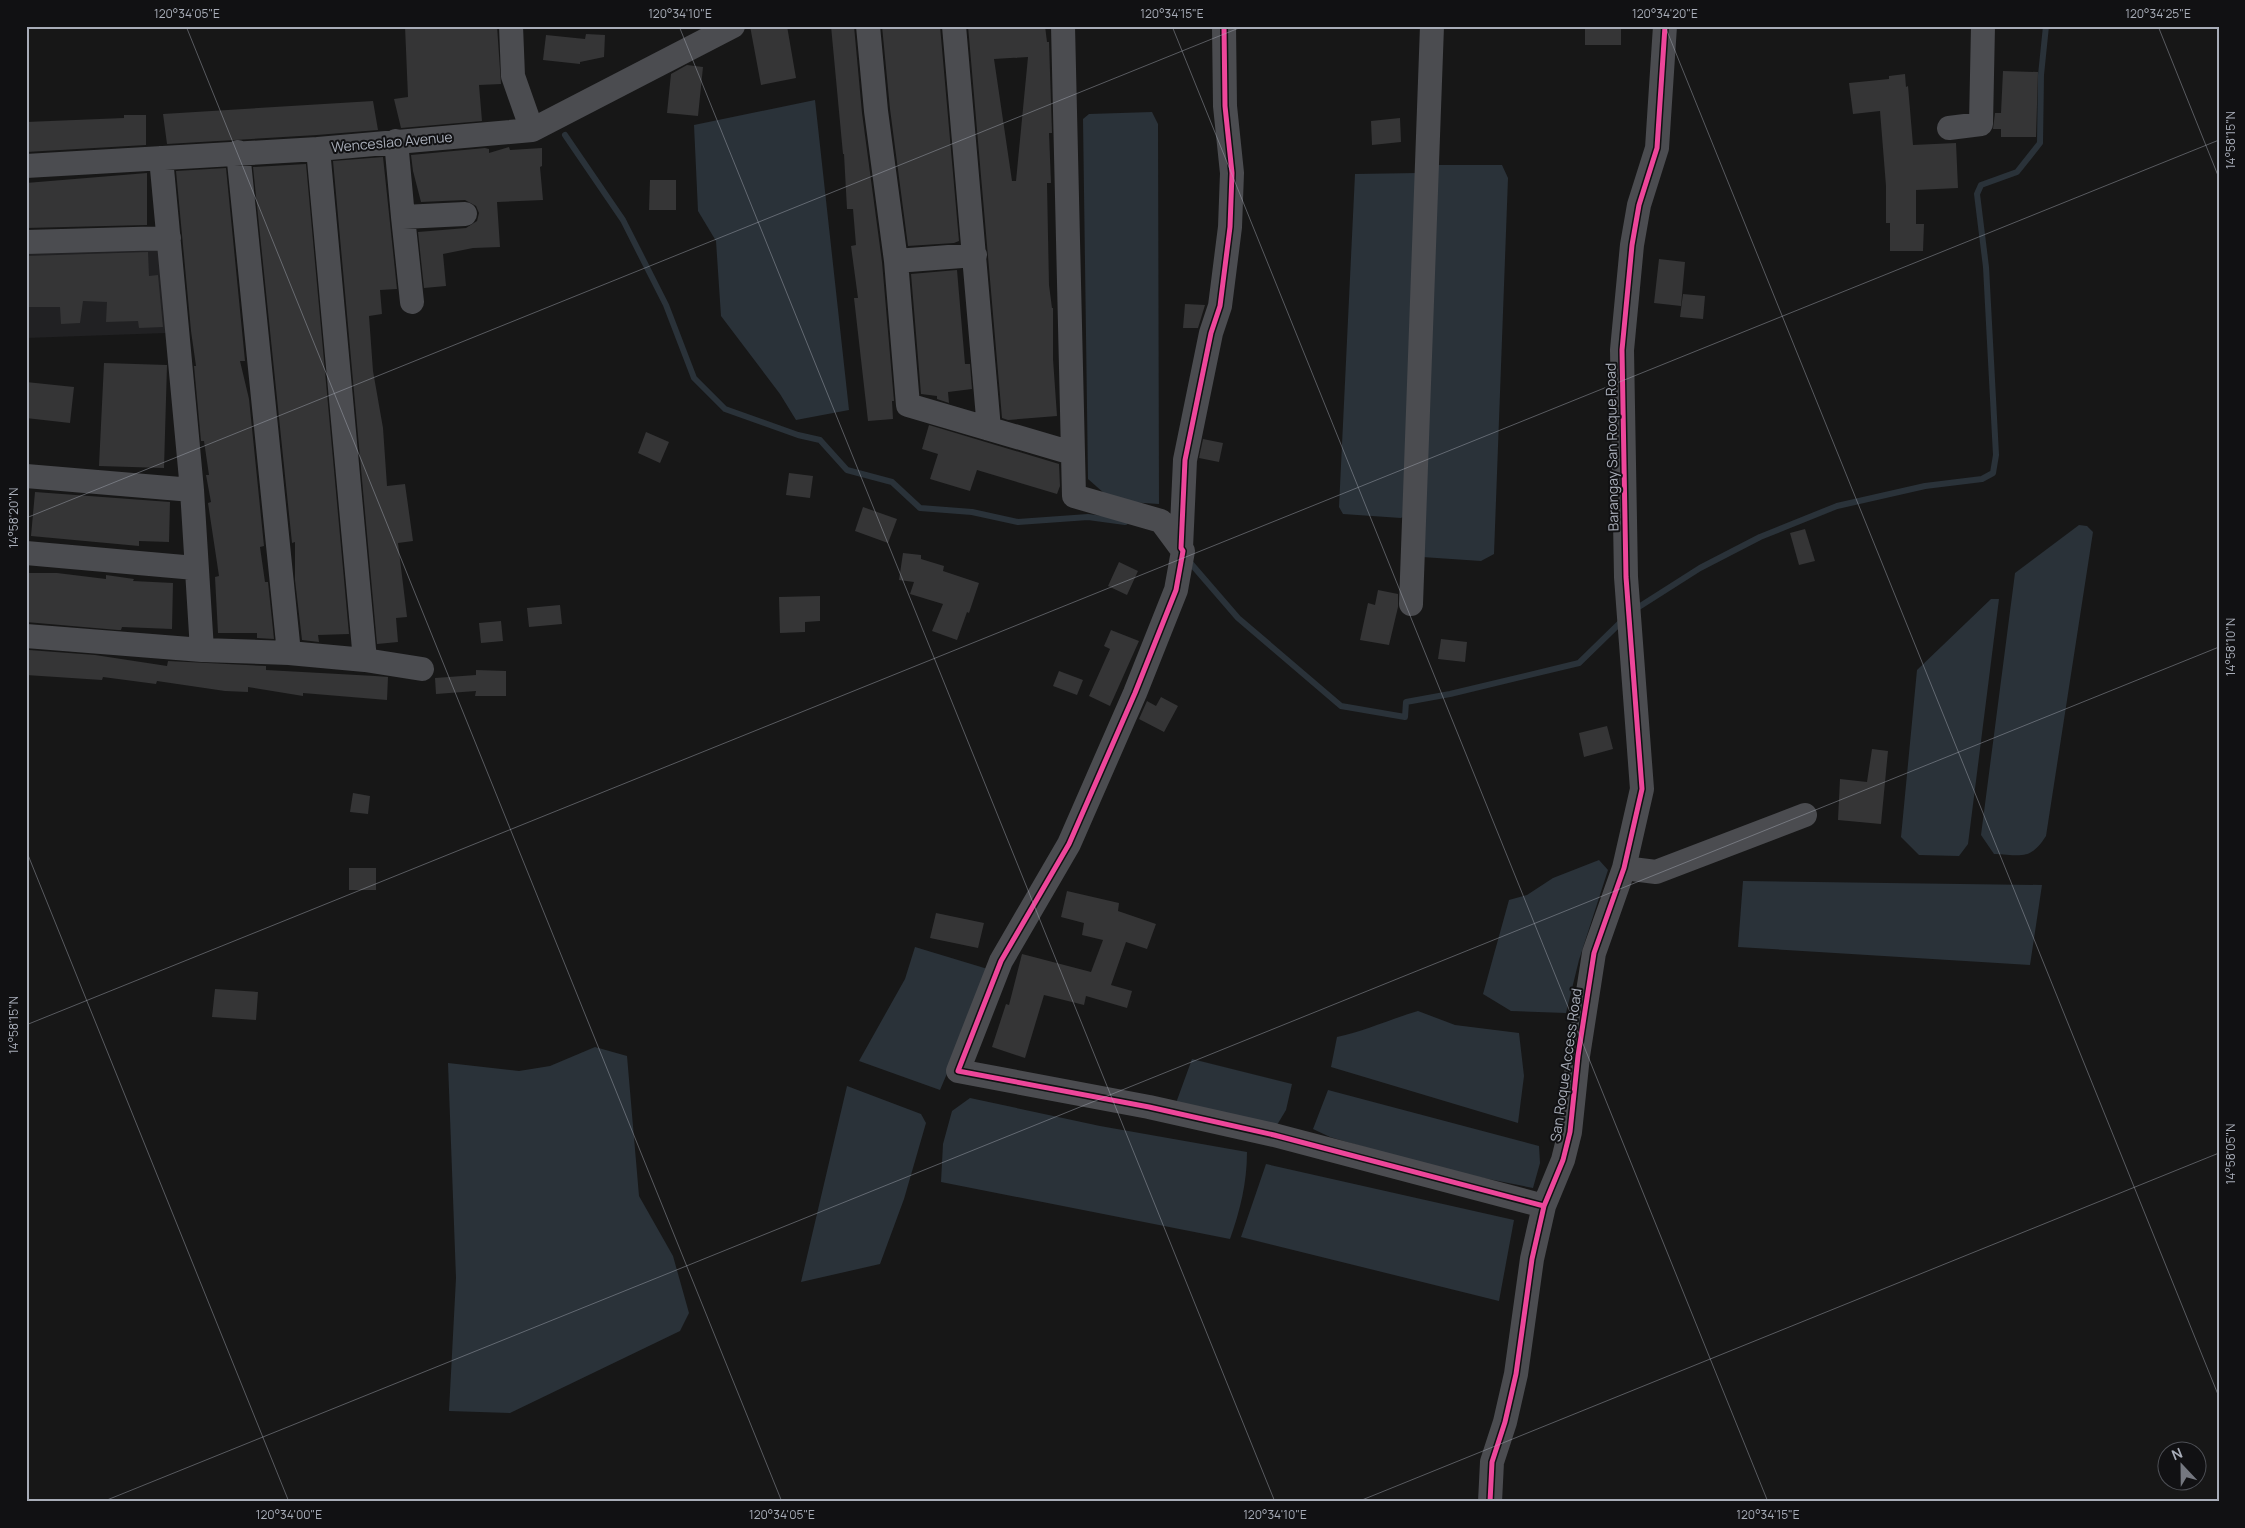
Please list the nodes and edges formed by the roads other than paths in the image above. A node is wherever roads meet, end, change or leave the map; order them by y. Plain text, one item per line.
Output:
1 (511, 26) edge
2 (733, 26) edge
3 (868, 26) edge
4 (954, 26) edge
5 (1064, 26) edge
6 (1224, 26) edge
7 (1432, 26) edge
8 (1665, 26) edge
9 (1983, 26) edge
10 (1949, 128) dead end
11 (532, 130) junction
12 (396, 141) junction
13 (318, 149) junction
14 (238, 152) junction
15 (160, 158) junction
16 (26, 166) edge
17 (465, 214) dead end
18 (403, 217) junction
19 (169, 238) junction
20 (26, 242) edge
21 (975, 255) junction
22 (896, 261) junction
23 (412, 302) dead end
24 (989, 429) junction
25 (1072, 453) junction
26 (26, 476) edge
27 (192, 490) junction
28 (1181, 548) junction
29 (26, 553) edge
30 (195, 568) junction
31 (1411, 604) dead end
32 (26, 636) edge
33 (202, 650) junction
34 (289, 653) junction
35 (365, 660) junction
36 (422, 669) dead end
37 (1805, 814) dead end
38 (1624, 868) junction
39 (1544, 1206) junction
40 (1490, 1502) edge

1 - 11 street
2 - 11 street, Wenceslao Avenue
3 - 22 street
4 - 21 street
5 - 25 street
6 - 28 street
7 - 31 street
8 - 38 street, Barangay San Roque Road
9 - 10 street
11 - 12 street, Wenceslao Avenue
12 - 13 street, Wenceslao Avenue
12 - 18 street
13 - 14 street, Wenceslao Avenue
13 - 35 street
14 - 15 street, Wenceslao Avenue
14 - 34 street
15 - 16 street, Wenceslao Avenue
15 - 19 street
17 - 18 street
18 - 23 street
19 - 20 street
19 - 27 street
21 - 22 street
21 - 24 street
22 - 24 street
24 - 25 street
25 - 28 street
26 - 27 street
27 - 30 street
28 - 39 street
29 - 30 street
30 - 33 street
32 - 33 street
33 - 34 street
34 - 35 street
35 - 36 street
37 - 38 street
38 - 39 street, San Roque Access Road
39 - 40 street, San Roque Access Road

